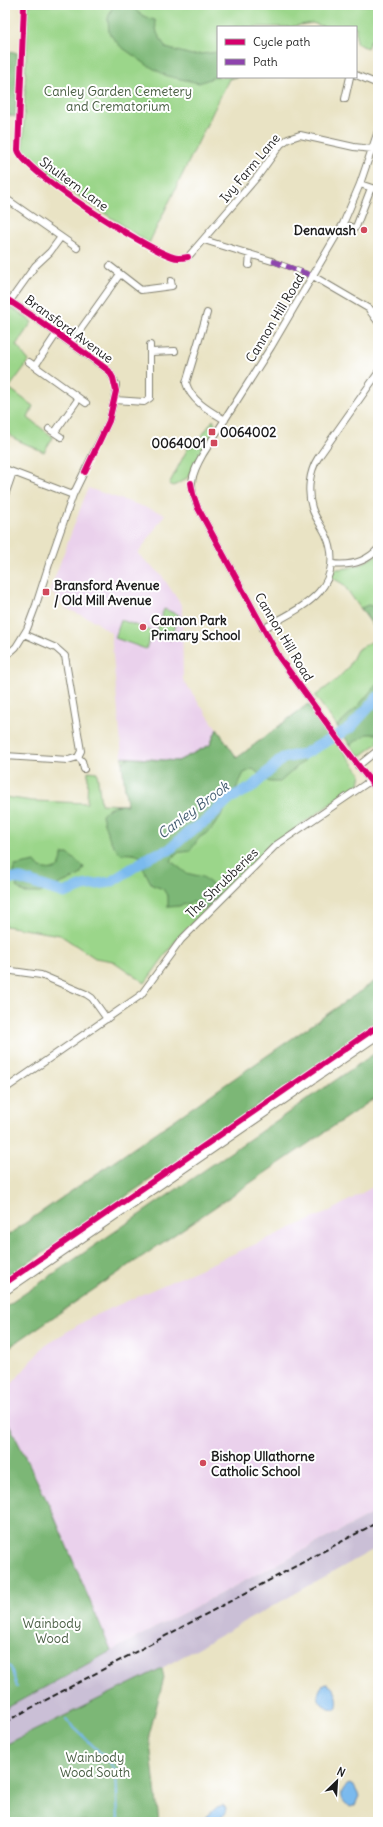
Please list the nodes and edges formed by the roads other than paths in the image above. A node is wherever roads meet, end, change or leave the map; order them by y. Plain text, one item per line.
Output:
1 (357, 75) edge
2 (350, 78) edge
3 (378, 84) edge
4 (345, 99) dead end
5 (378, 132) edge
6 (372, 149) junction
7 (360, 184) junction
8 (371, 188) junction
9 (378, 190) edge
10 (5, 198) edge
11 (343, 224) junction
12 (61, 237) junction
13 (204, 240) junction
14 (77, 248) dead end
15 (250, 254) junction
16 (188, 258) dead end
17 (272, 261) joint
18 (249, 265) dead end
19 (110, 266) dead end
20 (120, 274) junction
21 (313, 276) junction
22 (171, 281) dead end
23 (8, 300) edge
24 (361, 304) junction
25 (207, 313) dead end
26 (378, 314) edge
27 (378, 322) edge
28 (57, 334) junction
29 (71, 343) junction
30 (150, 345) dead end
31 (175, 351) dead end
32 (151, 352) junction
33 (29, 362) dead end
34 (35, 366) junction
35 (378, 373) edge
36 (79, 398) junction
37 (115, 400) junction
38 (86, 403) dead end
39 (225, 420) junction
40 (49, 429) dead end
41 (55, 432) junction
42 (61, 436) dead end
43 (5, 469) edge
44 (13, 472) junction
45 (5, 494) edge
46 (73, 494) junction
47 (378, 550) edge
48 (332, 564) junction
49 (263, 629) junction
50 (24, 634) junction
51 (5, 657) edge
52 (378, 750) edge
53 (5, 756) edge
54 (78, 757) junction
55 (358, 766) junction
56 (84, 769) dead end
57 (370, 781) junction
58 (378, 791) edge
59 (5, 970) edge
60 (107, 1019) junction
61 (378, 1034) edge
62 (5, 1089) edge
63 (5, 1290) edge

1 - 3 street
2 - 4 street
5 - 6 street, Cannon Hill Road
6 - 7 street, Cannon Hill Road
6 - 13 street, Ivy Farm Lane
7 - 8 street
7 - 11 street, Cannon Hill Road
8 - 9 street
8 - 11 street
10 - 12 street
11 - 21 street, Cannon Hill Road
12 - 14 street
12 - 23 street
13 - 15 street
13 - 16 street, Ivy Farm Lane
15 - 17 street
15 - 18 street
17 - 21 street
19 - 20 street
20 - 22 street
20 - 29 street
21 - 24 street
21 - 39 street, Cannon Hill Road
23 - 28 street, Bransford Avenue
24 - 26 street
24 - 27 street
25 - 39 street
28 - 29 street, Bransford Avenue
28 - 34 street
29 - 37 street, Bransford Avenue
30 - 32 street
31 - 32 street
32 - 37 street
33 - 34 street
34 - 36 street
35 - 48 street
36 - 38 street
36 - 41 street
37 - 46 street, Bransford Avenue
39 - 49 street, Cannon Hill Road
40 - 41 street
41 - 42 street
43 - 44 street
44 - 45 street
44 - 46 street
46 - 50 street, Bransford Avenue
47 - 48 street
48 - 49 street
49 - 55 street, Cannon Hill Road
50 - 51 street, Bransford Avenue
50 - 54 street
52 - 55 street
53 - 54 street
54 - 56 street
55 - 57 street, Cannon Hill Road
57 - 58 street, Cannon Hill Road
57 - 60 street, The Shrubberies
59 - 60 street
60 - 62 street, The Shrubberies
61 - 63 main road

